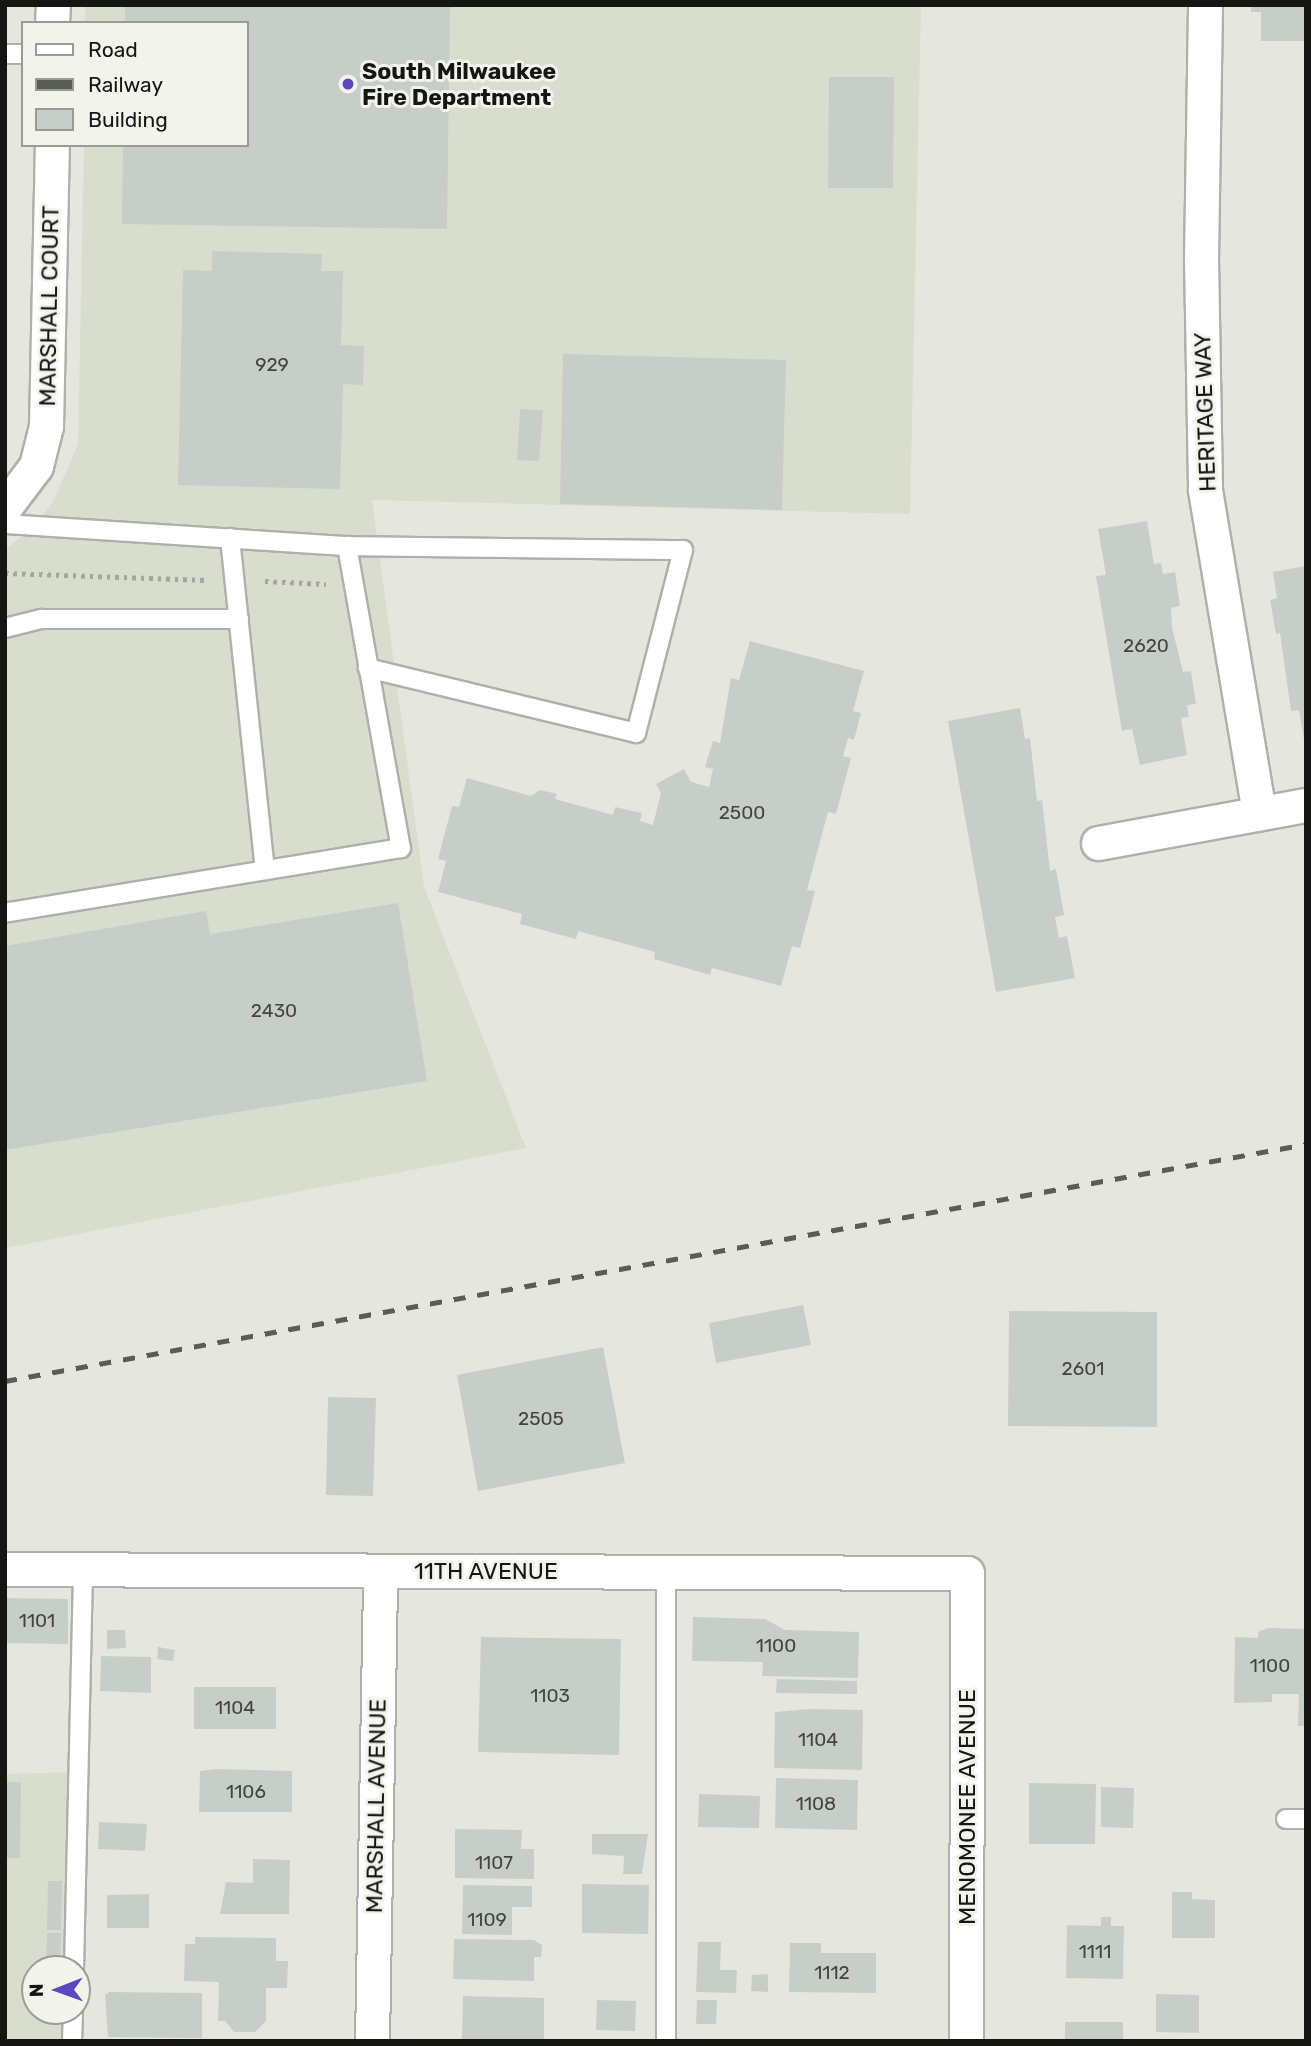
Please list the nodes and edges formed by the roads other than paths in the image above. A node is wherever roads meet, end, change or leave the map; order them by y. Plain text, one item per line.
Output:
1 (1205, 5) edge
2 (52, 147) edge
3 (5, 507) edge
4 (5, 524) edge
5 (230, 538) junction
6 (347, 546) junction
7 (239, 619) junction
8 (5, 628) edge
9 (368, 668) junction
10 (1306, 805) edge
11 (1259, 814) junction
12 (1098, 844) dead end
13 (265, 870) junction
14 (5, 913) edge
15 (5, 1569) edge
16 (83, 1570) junction
17 (380, 1571) junction
18 (666, 1572) junction
19 (967, 1573) joint
20 (1286, 1819) dead end
21 (1306, 1819) edge
22 (74, 1955) edge
23 (372, 2041) edge
24 (666, 2041) edge
25 (966, 2041) edge

1 - 11 street, HERITAGE WAY
2 - 3 street, MARSHALL COURT
4 - 5 lane
5 - 6 lane
5 - 7 lane
6 - 9 lane
6 - 9 lane
7 - 8 lane
7 - 13 lane
9 - 13 lane
10 - 11 street
11 - 12 street
13 - 14 lane
15 - 16 street, 11TH AVENUE
16 - 17 street, 11TH AVENUE
16 - 22 lane
17 - 18 street, 11TH AVENUE
17 - 23 street, MARSHALL AVENUE
18 - 19 street, 11TH AVENUE
18 - 24 lane
19 - 25 street, MENOMONEE AVENUE
20 - 21 lane

